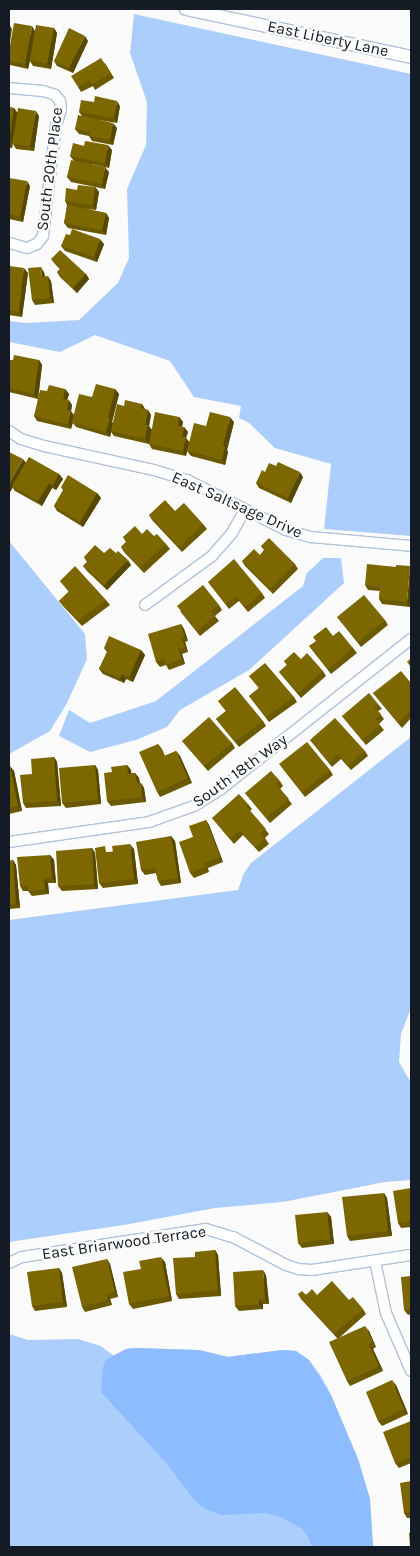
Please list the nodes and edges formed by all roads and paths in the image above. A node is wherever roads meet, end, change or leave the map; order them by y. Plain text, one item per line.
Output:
1 (186, 9) edge
2 (411, 57) edge
3 (9, 88) edge
4 (9, 243) edge
5 (9, 430) edge
6 (245, 510) junction
7 (411, 546) edge
8 (145, 605) dead end
9 (411, 638) edge
10 (9, 842) edge
11 (411, 1254) edge
12 (375, 1260) junction
13 (9, 1263) edge
14 (411, 1371) edge

1 - 2 street, East Liberty Lane
3 - 4 street, South 20th Place
5 - 6 street, East Saltsage Drive
6 - 7 street, East Saltsage Drive
6 - 8 street
9 - 10 street, South 18th Way
11 - 12 street, East Briarwood Terrace
12 - 13 street, East Briarwood Terrace
12 - 14 street

